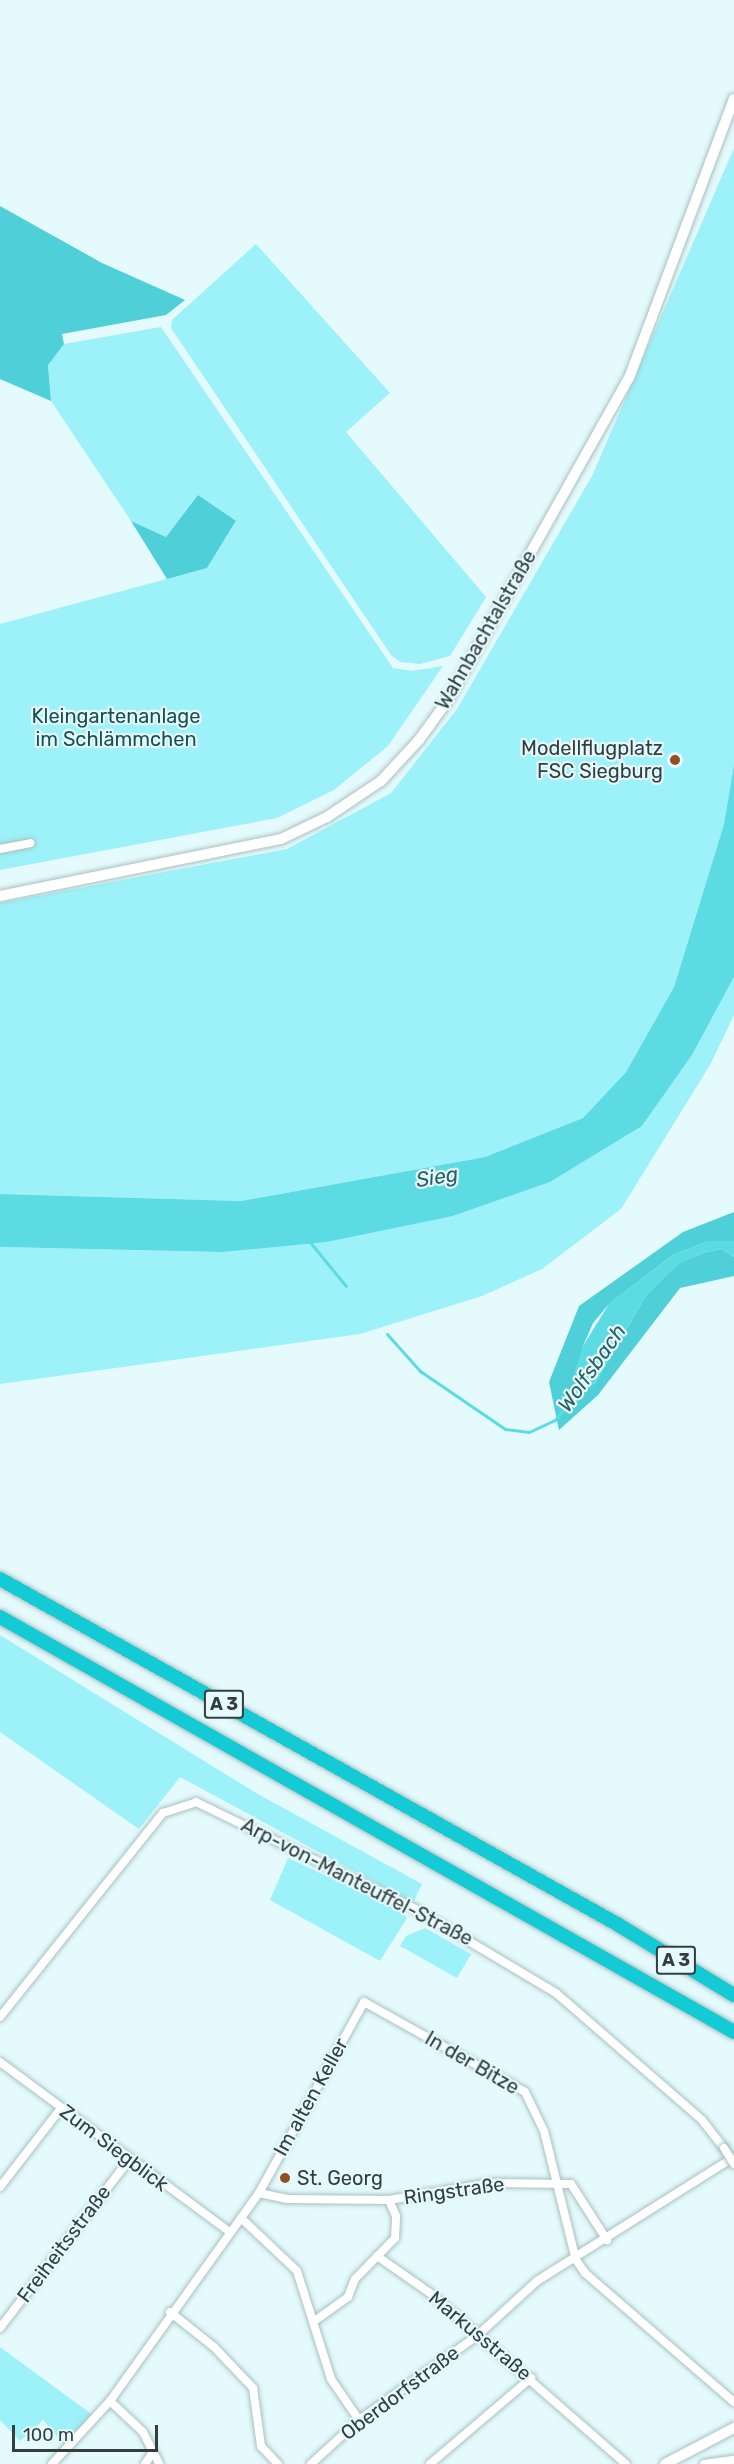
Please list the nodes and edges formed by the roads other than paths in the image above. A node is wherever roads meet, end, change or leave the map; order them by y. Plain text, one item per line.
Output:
1 (734, 99) edge
2 (30, 843) dead end
3 (0, 849) edge
4 (0, 896) edge
5 (0, 1579) edge
6 (0, 1617) edge
7 (734, 1995) edge
8 (364, 2002) joint
9 (0, 2017) edge
10 (734, 2032) edge
11 (0, 2062) edge
12 (61, 2108) junction
13 (734, 2157) edge
14 (129, 2160) junction
15 (734, 2164) edge
16 (556, 2185) junction
17 (0, 2187) edge
18 (259, 2193) junction
19 (390, 2200) junction
20 (241, 2217) junction
21 (230, 2232) junction
22 (607, 2240) junction
23 (377, 2256) junction
24 (576, 2260) junction
25 (170, 2312) junction
26 (313, 2322) junction
27 (0, 2328) edge
28 (478, 2335) junction
29 (531, 2378) junction
30 (110, 2401) junction
31 (734, 2402) edge
32 (359, 2420) junction
33 (734, 2428) edge
34 (153, 2452) junction
35 (734, 2460) edge
36 (52, 2464) edge
37 (145, 2464) edge
38 (159, 2464) edge
39 (278, 2464) edge
40 (311, 2464) edge
41 (430, 2464) edge
42 (626, 2464) edge
43 (665, 2464) edge
44 (704, 2464) edge

1 - 4 main road, Wahnbachtalstraße
2 - 3 street
5 - 7 highway, A 3
6 - 10 highway, A 3
8 - 16 street, In der Bitze
8 - 18 street, Im alten Keller
9 - 15 street, Arp-von-Manteuffel-Straße, bridge
11 - 12 street, Zum Siegblick
12 - 14 street, Zum Siegblick
12 - 17 street
13 - 22 street, Oberdorfstraße
14 - 21 street, Zum Siegblick
14 - 27 street, Freiheitsstraße
16 - 19 street, Ringstraße
16 - 22 street
16 - 24 street
18 - 19 street, Ringstraße
18 - 20 street
19 - 23 street
20 - 21 street
20 - 26 street
21 - 25 street
22 - 24 street, Oberdorfstraße
23 - 26 street
23 - 28 street, Markusstraße
24 - 28 street, Oberdorfstraße
24 - 31 street
25 - 30 street
25 - 39 street
26 - 32 street
28 - 29 street, Markusstraße
28 - 32 street, Oberdorfstraße
29 - 41 street
29 - 42 street, Markusstraße
30 - 34 street
30 - 36 street
32 - 40 street, Oberdorfstraße
33 - 43 main road
34 - 37 street
34 - 38 street
35 - 44 street

